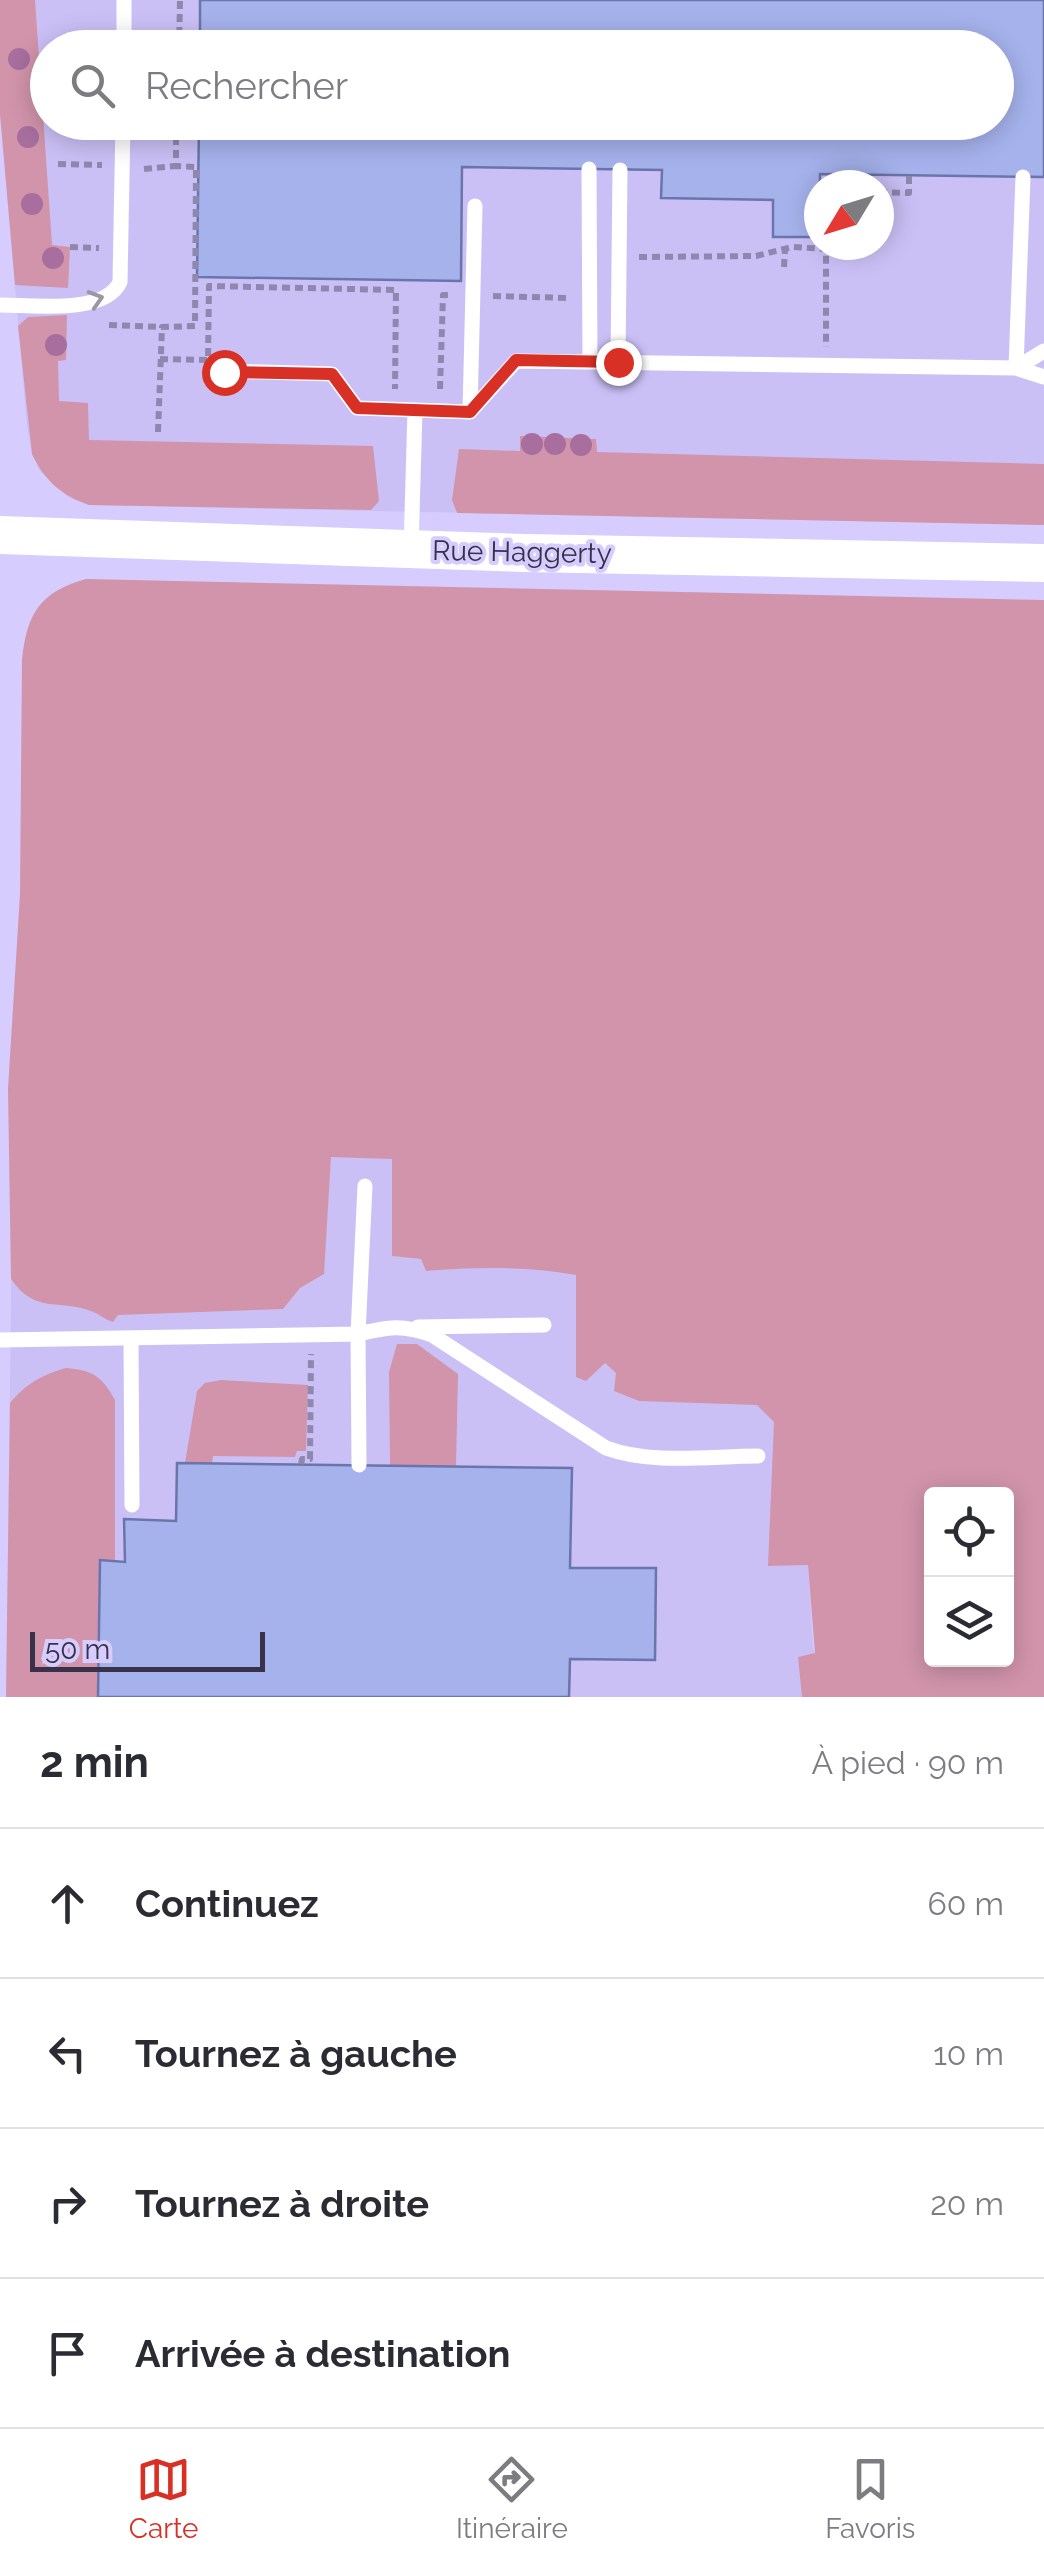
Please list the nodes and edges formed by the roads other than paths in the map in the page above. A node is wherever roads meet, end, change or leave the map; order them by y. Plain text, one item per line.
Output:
1 (124, 0) edge
2 (124, 30) edge
3 (123, 140) edge
4 (590, 169) dead end
5 (620, 170) dead end
6 (1023, 177) dead end
7 (475, 206) dead end
8 (0, 306) edge
9 (1044, 350) edge
10 (590, 362) junction
11 (618, 362) junction
12 (1016, 368) junction
13 (224, 372) dead end
14 (1044, 376) edge
15 (416, 410) junction
16 (470, 412) junction
17 (0, 535) edge
18 (411, 550) junction
19 (1044, 563) edge
20 (364, 1186) dead end
21 (544, 1325) dead end
22 (408, 1327) junction
23 (358, 1334) junction
24 (130, 1338) junction
25 (0, 1340) edge
26 (758, 1456) dead end
27 (359, 1466) dead end
28 (132, 1506) dead end

1 - 2 lane
8 -> 3 lane
4 - 10 lane
5 - 11 lane
6 - 12 lane
7 - 16 lane
9 - 12 lane
10 - 11 lane
10 - 16 lane
11 - 12 lane
12 - 14 lane
13 - 15 lane
15 - 16 lane
15 - 18 lane
17 - 18 street, Rue Haggerty
18 - 19 street, Rue Haggerty
20 - 23 lane
21 - 22 lane
22 - 23 lane
22 - 26 lane
23 - 24 lane
23 - 27 lane
24 - 25 lane
24 - 28 lane

